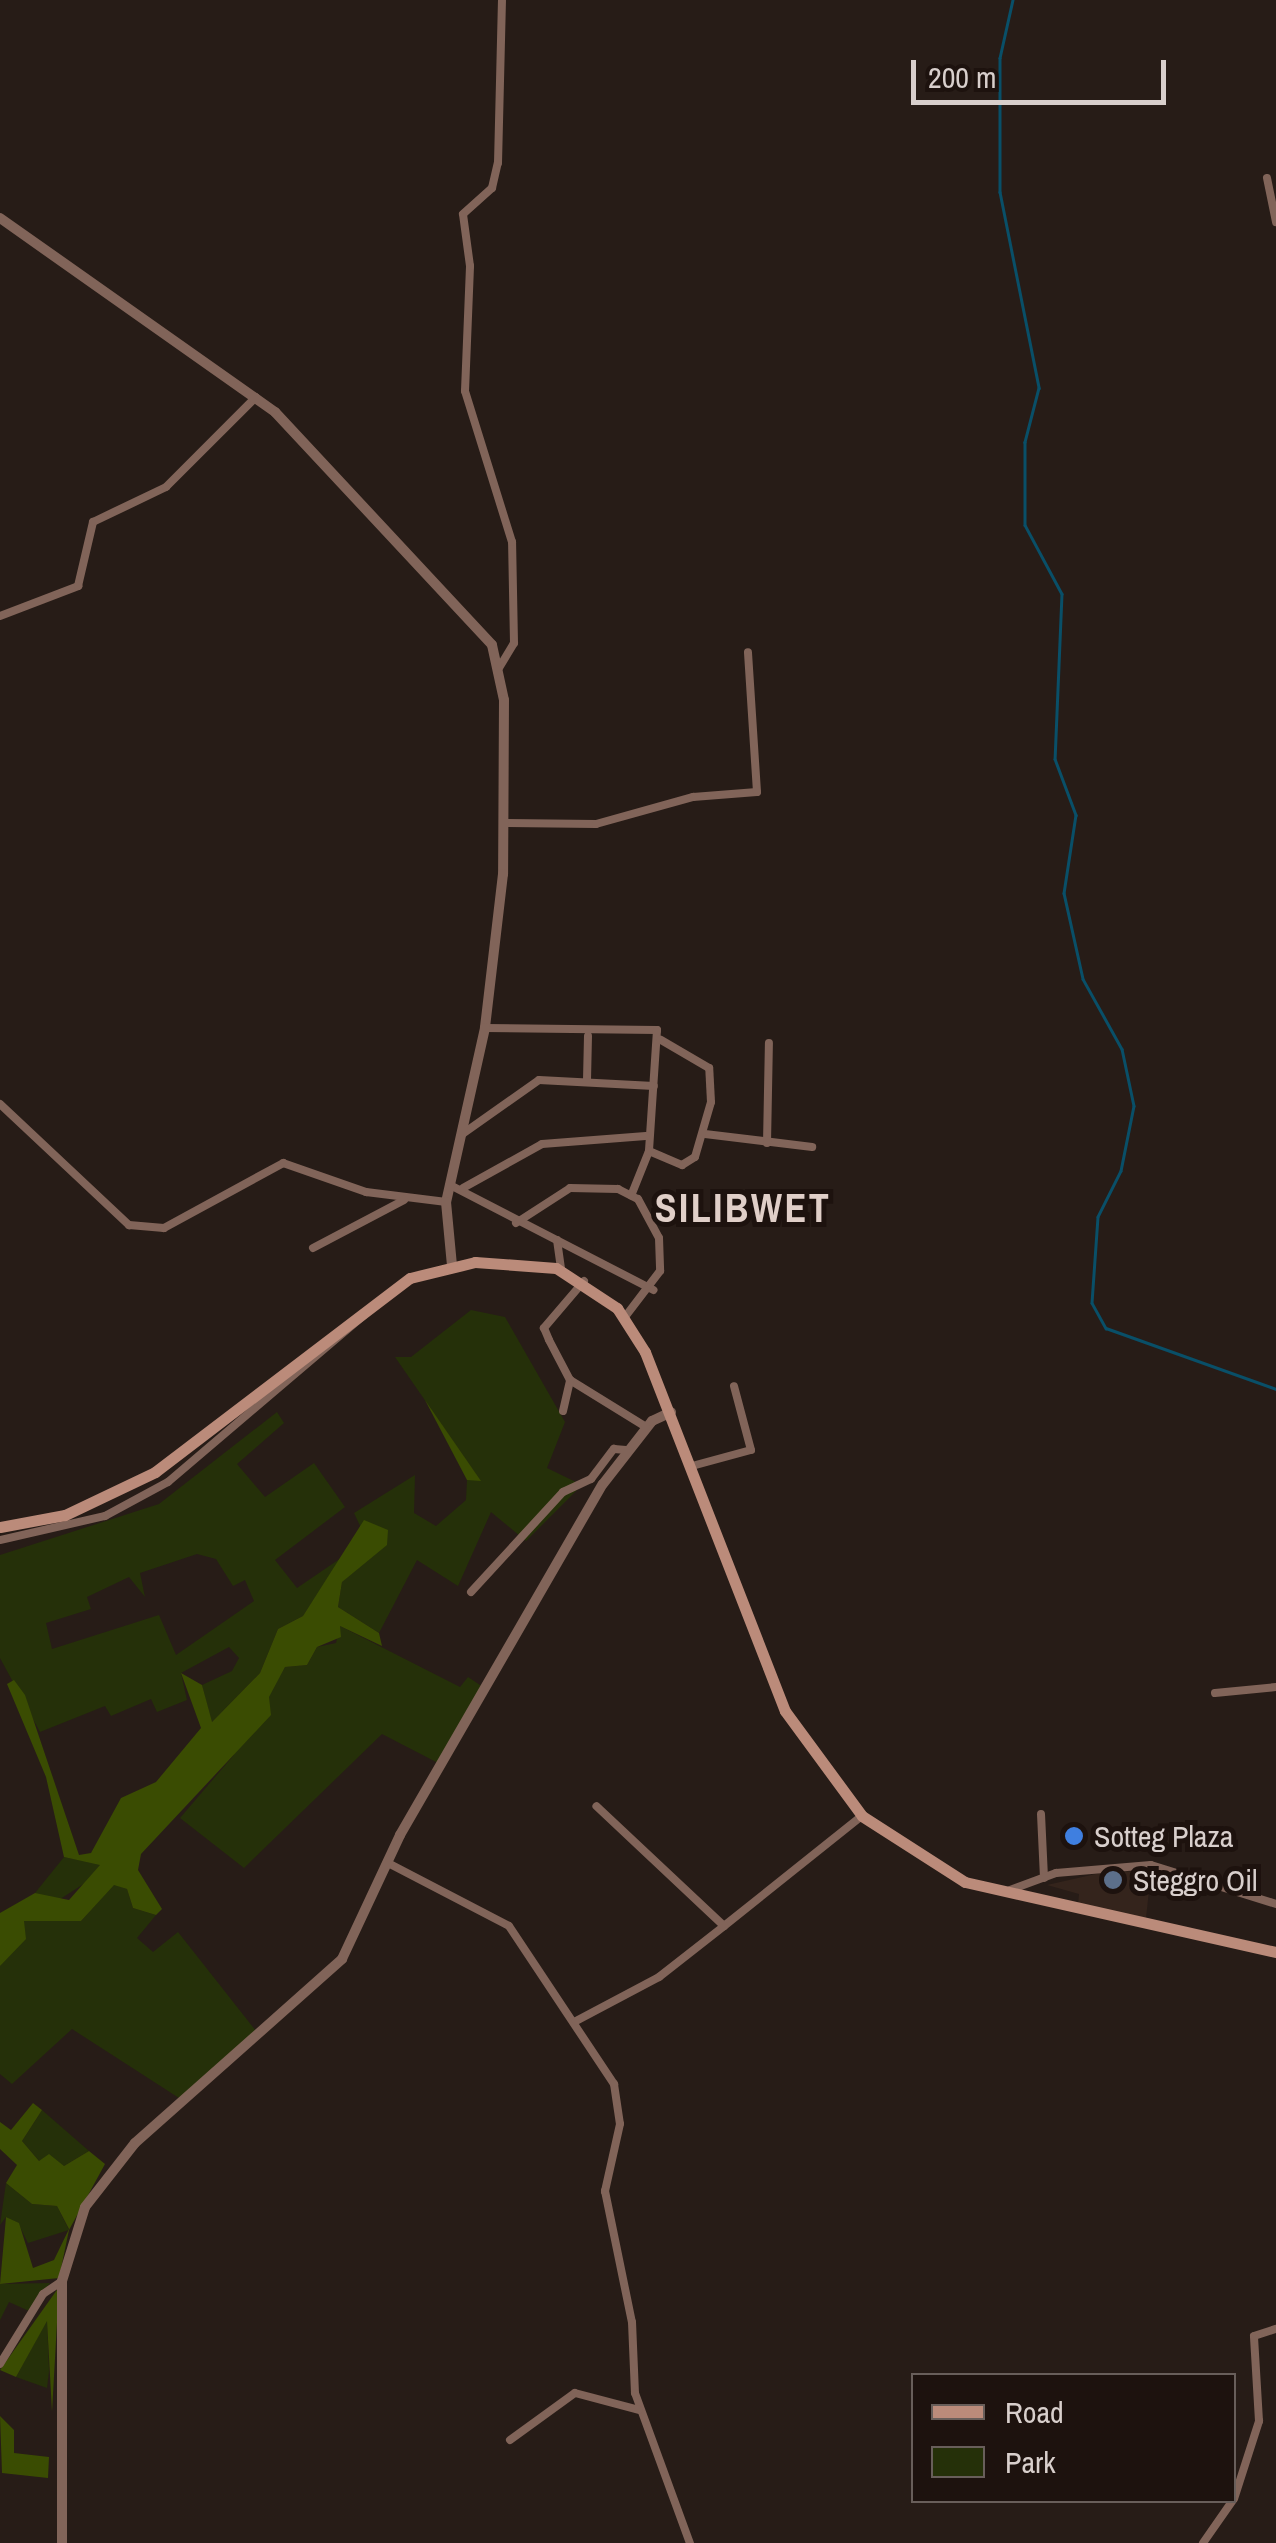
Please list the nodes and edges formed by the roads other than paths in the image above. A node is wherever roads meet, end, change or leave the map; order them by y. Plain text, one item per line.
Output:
1 (502, 0) edge
2 (1266, 178) dead end
3 (0, 218) edge
4 (1276, 222) edge
5 (256, 397) junction
6 (0, 616) edge
7 (748, 652) dead end
8 (499, 668) junction
9 (506, 823) junction
10 (485, 1028) junction
11 (588, 1036) junction
12 (661, 1040) junction
13 (769, 1043) dead end
14 (587, 1080) junction
15 (654, 1086) junction
16 (0, 1104) edge
17 (705, 1134) junction
18 (461, 1135) junction
19 (646, 1136) junction
20 (767, 1143) junction
21 (812, 1147) dead end
22 (650, 1151) junction
23 (450, 1185) junction
24 (463, 1188) junction
25 (631, 1196) junction
26 (404, 1200) junction
27 (446, 1202) junction
28 (516, 1223) junction
29 (558, 1240) junction
30 (313, 1248) dead end
31 (452, 1266) junction
32 (561, 1270) junction
33 (584, 1282) junction
34 (653, 1290) junction
35 (367, 1306) junction
36 (624, 1317) junction
37 (570, 1380) junction
38 (734, 1386) dead end
39 (563, 1411) dead end
40 (672, 1412) junction
41 (646, 1427) junction
42 (626, 1450) junction
43 (692, 1466) junction
44 (0, 1528) edge
45 (0, 1540) edge
46 (471, 1592) dead end
47 (1276, 1686) edge
48 (1215, 1693) dead end
49 (596, 1806) dead end
50 (1041, 1814) dead end
51 (862, 1816) junction
52 (388, 1863) junction
53 (1044, 1878) junction
54 (1002, 1892) junction
55 (1276, 1904) edge
56 (724, 1926) junction
57 (1276, 1952) edge
58 (576, 2021) junction
59 (62, 2281) junction
60 (1276, 2329) edge
61 (0, 2364) edge
62 (639, 2410) junction
63 (510, 2440) dead end
64 (1236, 2491) edge
65 (1231, 2503) edge
66 (62, 2543) edge
67 (690, 2543) edge
68 (1203, 2543) edge

1 - 8 street
2 - 4 street
3 - 5 street
5 - 6 street
5 - 8 street
7 - 9 street
8 - 9 street
9 - 10 street
10 - 11 street
10 - 18 street
11 - 12 street
11 - 14 street
12 - 15 street
12 - 17 street
13 - 20 street
14 - 15 street
14 - 18 street
15 - 19 street
16 - 26 street
17 - 20 street
17 - 22 street
18 - 23 street
19 - 22 street
19 - 24 street
20 - 21 street
22 - 25 street
23 - 24 street
23 - 27 street
24 - 28 street
25 - 28 street
25 - 34 street
26 - 27 street
26 - 30 street
27 - 31 street
28 - 29 street
29 - 32 street
29 - 34 street
31 - 32 main road
31 - 35 main road
32 - 33 main road
33 - 36 main road
33 - 37 street
34 - 36 street
35 - 44 main road
35 - 45 street
36 - 40 main road
37 - 39 street
37 - 41 street
38 - 43 street
40 - 41 street
40 - 43 main road
41 - 42 street
42 - 46 street
42 - 52 street
43 - 51 main road
47 - 48 street
49 - 56 street
50 - 53 street
51 - 54 main road
51 - 56 street
52 - 58 street
52 - 59 street
53 - 54 street
53 - 55 street
54 - 57 main road
56 - 58 street
58 - 62 street
59 - 61 street
59 - 66 street
60 - 64 street
62 - 63 street
62 - 67 street
65 - 68 street

